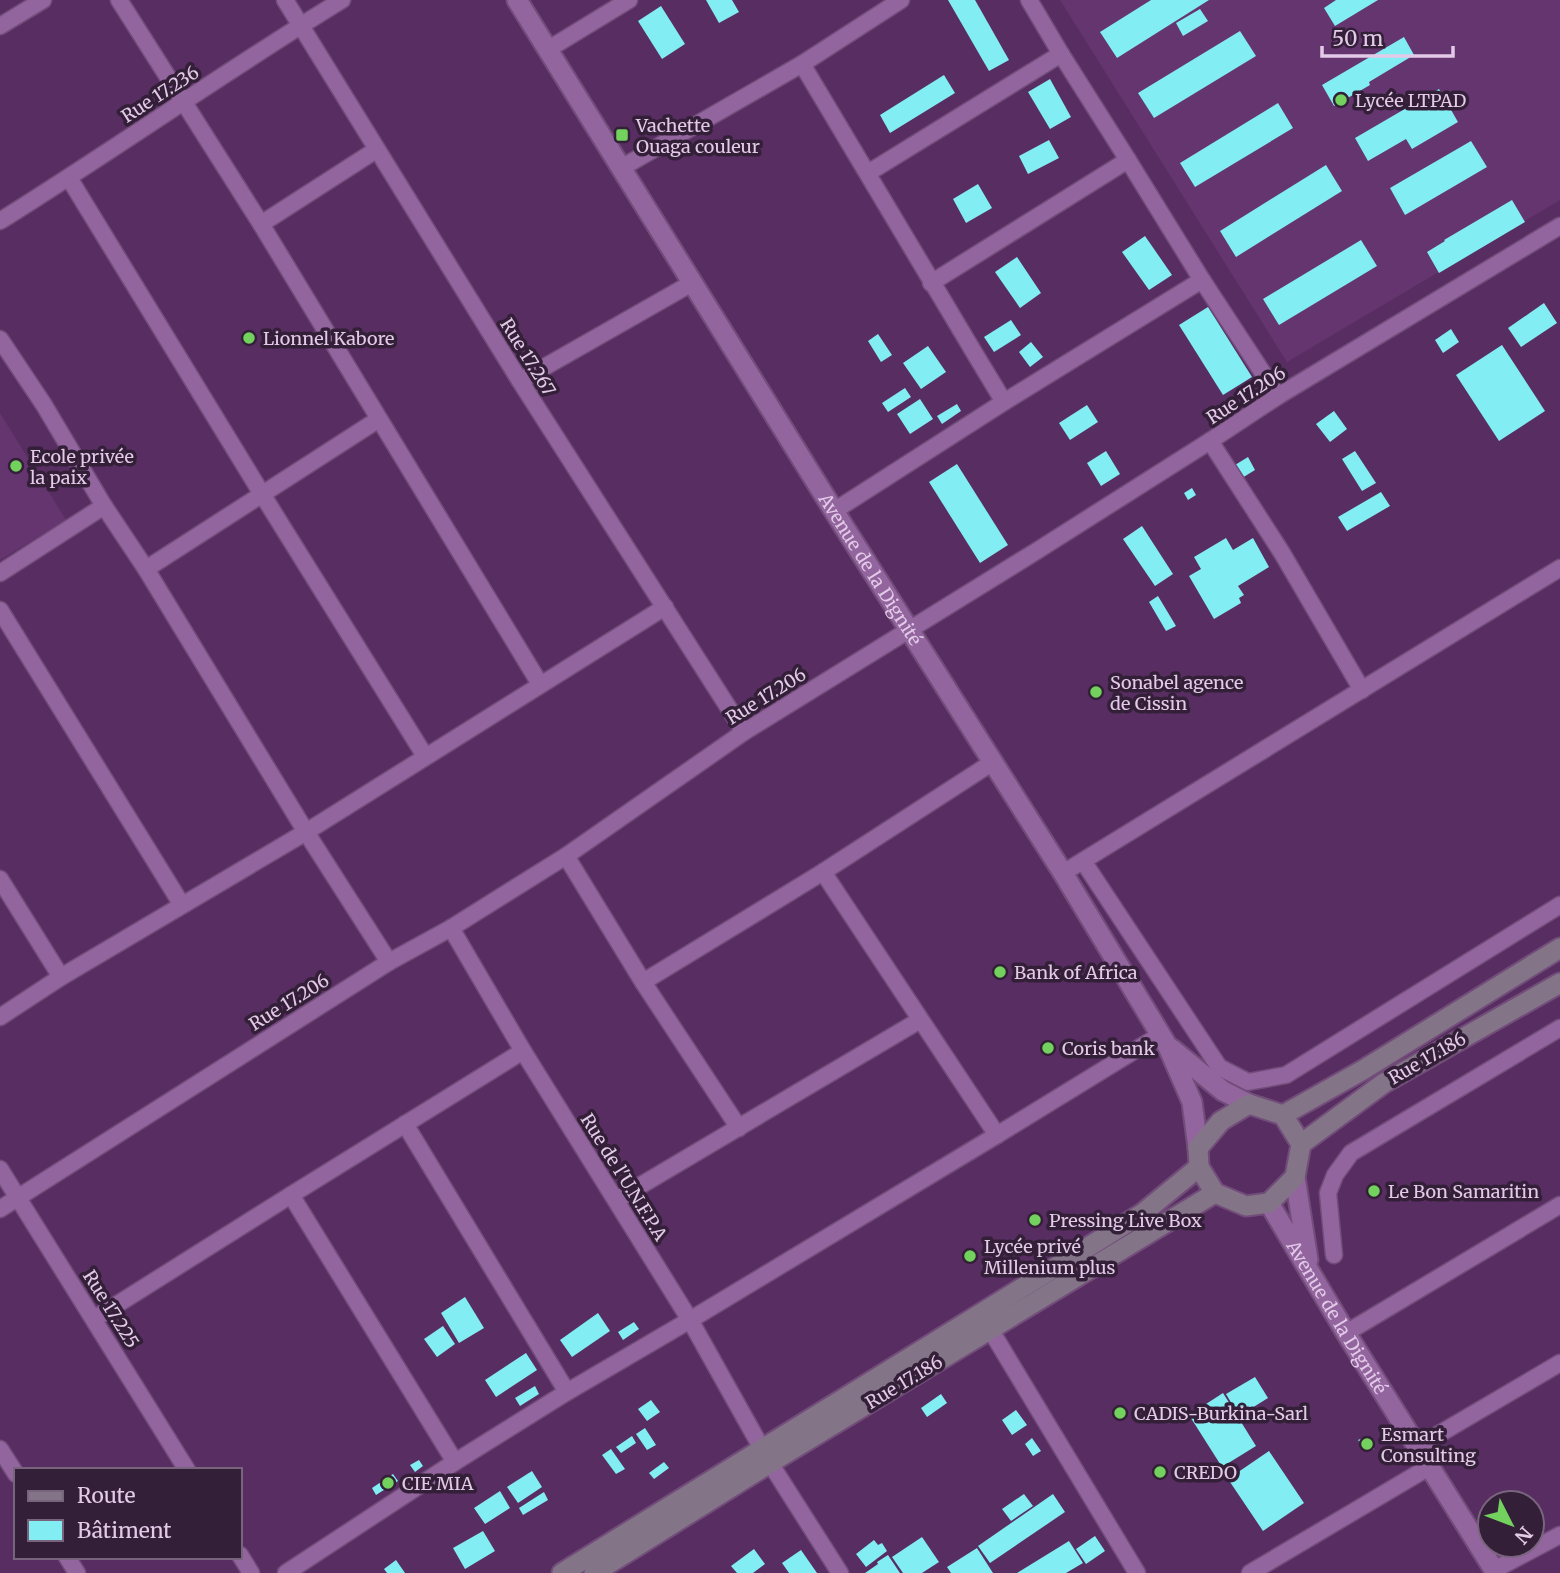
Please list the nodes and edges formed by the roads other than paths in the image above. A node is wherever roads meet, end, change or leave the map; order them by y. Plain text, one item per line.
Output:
1 (43, 0) edge
2 (119, 0) edge
3 (285, 0) edge
4 (342, 0) edge
5 (517, 0) edge
6 (629, 0) edge
7 (901, 0) edge
8 (1029, 0) edge
9 (0, 26) edge
10 (300, 26) junction
11 (547, 50) junction
12 (1061, 54) junction
13 (802, 64) junction
14 (184, 102) junction
15 (376, 150) junction
16 (1128, 160) junction
17 (621, 169) junction
18 (868, 173) junction
19 (69, 178) junction
20 (0, 221) edge
21 (261, 224) junction
22 (1560, 226) edge
23 (1202, 281) junction
24 (692, 283) junction
25 (931, 283) junction
26 (0, 339) edge
27 (520, 381) junction
28 (1278, 396) junction
29 (1004, 402) junction
30 (379, 419) junction
31 (1210, 442) junction
32 (262, 494) junction
33 (104, 506) junction
34 (834, 511) junction
35 (1560, 568) edge
36 (146, 569) junction
37 (0, 573) edge
38 (664, 607) junction
39 (0, 610) edge
40 (908, 630) junction
41 (540, 684) junction
42 (1362, 690) junction
43 (744, 732) junction
44 (425, 756) junction
45 (993, 762) junction
46 (306, 832) junction
47 (566, 856) junction
48 (1083, 861) junction
49 (823, 872) junction
50 (1063, 873) junction
51 (0, 879) edge
52 (182, 905) junction
53 (1560, 905) edge
54 (451, 928) junction
55 (1560, 948) edge
56 (389, 962) junction
57 (61, 977) junction
58 (643, 982) junction
59 (1560, 983) edge
60 (0, 1017) edge
61 (920, 1020) junction
62 (1560, 1028) edge
63 (1164, 1041) junction
64 (523, 1051) junction
65 (1250, 1104) junction
66 (1283, 1115) junction
67 (405, 1124) junction
68 (739, 1128) junction
69 (997, 1135) junction
70 (1301, 1144) junction
71 (1199, 1158) junction
72 (0, 1169) edge
73 (1295, 1177) junction
74 (1215, 1193) junction
75 (291, 1195) junction
76 (18, 1198) junction
77 (616, 1200) junction
78 (1269, 1203) junction
79 (1560, 1205) edge
80 (0, 1209) edge
81 (1334, 1255) dead end
82 (1309, 1272) junction
83 (94, 1319) junction
84 (690, 1320) junction
85 (990, 1329) junction
86 (1346, 1333) junction
87 (1560, 1363) edge
88 (566, 1392) junction
89 (1417, 1447) junction
90 (0, 1449) edge
91 (766, 1456) junction
92 (455, 1462) junction
93 (1429, 1467) junction
94 (186, 1468) edge
95 (14, 1471) edge
96 (1560, 1535) edge
97 (1495, 1572) edge
98 (286, 1573) edge
99 (562, 1573) edge
100 (594, 1573) edge
101 (840, 1573) edge
102 (1137, 1573) edge
103 (1250, 1573) edge

1 - 9 street
2 - 14 street
3 - 10 street, Rue 17.267
4 - 10 street, Rue 17.236
5 - 11 street, Avenue de la Dignité
6 - 11 street
7 - 13 street
8 - 12 street
10 - 14 street, Rue 17.236
10 - 15 street, Rue 17.267
11 - 17 street, Avenue de la Dignité
12 - 16 street
12 - 18 street
13 - 17 street
13 - 18 street
14 - 19 street, Rue 17.236
14 - 21 street
15 - 21 street
15 - 27 street, Rue 17.267
16 - 23 street
16 - 25 street
17 - 24 street, Avenue de la Dignité
18 - 25 street
19 - 20 street, Rue 17.236
19 - 32 street
21 - 30 street
22 - 28 street, Rue 17.206
23 - 28 street
23 - 29 street
24 - 27 street
24 - 34 street, Avenue de la Dignité
25 - 29 street
26 - 33 street
27 - 38 street, Rue 17.267
28 - 31 street, Rue 17.206
29 - 34 street
30 - 32 street
30 - 41 street
31 - 40 street, Rue 17.206
31 - 42 street
32 - 36 street
32 - 44 street
33 - 36 street
33 - 37 street
34 - 40 street, Avenue de la Dignité
35 - 42 street
36 - 46 street
38 - 41 street
38 - 43 street, Rue 17.267
39 - 52 street
40 - 43 street, Rue 17.206
40 - 45 street, Avenue de la Dignité
41 - 44 street
42 - 48 street
43 - 47 street, Rue 17.206
44 - 46 street
45 - 49 street
45 - 50 street, Avenue de la Dignité
46 - 52 street
46 - 56 street
47 - 54 street, Rue 17.206
47 - 58 street
48 - 50 street
48 - 53 street
49 - 58 street
49 - 61 street
50 - 63 street, Avenue de la Dignité
51 - 57 street
52 - 57 street
54 - 56 street, Rue 17.206
54 - 64 street, Rue de l'U.N.F.P.A
55 - 66 main road
56 - 76 street, Rue 17.206
57 - 60 street
58 - 68 street
59 - 70 main road, Rue 17.186
61 - 68 street
61 - 69 street
62 - 81 street
63 - 65 street
63 - 69 street
63 - 71 street, Avenue de la Dignité
64 - 67 street
64 - 77 street, Rue de l'U.N.F.P.A
65 - 66 main road
65 - 71 main road
66 - 70 main road
67 - 75 street
67 - 88 street
68 - 77 street
69 - 84 street
70 - 73 main road
71 - 74 main road
71 - 91 main road
72 - 76 street, Rue 17.225
73 - 78 main road
73 - 82 street
74 - 78 main road
74 - 85 main road, Rue 17.186
75 - 83 street
75 - 92 street
76 - 80 street, Rue 17.206
76 - 83 street, Rue 17.225
77 - 84 street, Rue de l'U.N.F.P.A
78 - 82 street, Avenue de la Dignité
79 - 86 street
82 - 86 street, Avenue de la Dignité
83 - 94 street, Rue 17.225
84 - 88 street
84 - 91 street, Rue de l'U.N.F.P.A
85 - 91 main road, Rue 17.186
85 - 102 street
86 - 89 street, Avenue de la Dignité
87 - 89 street
88 - 92 street
89 - 93 street, Avenue de la Dignité
90 - 95 street
91 - 99 main road
91 - 100 main road, Rue 17.186
91 - 101 street, Rue de l'U.N.F.P.A
92 - 98 street
93 - 97 street, Avenue de la Dignité
93 - 103 street
96 - 97 street

